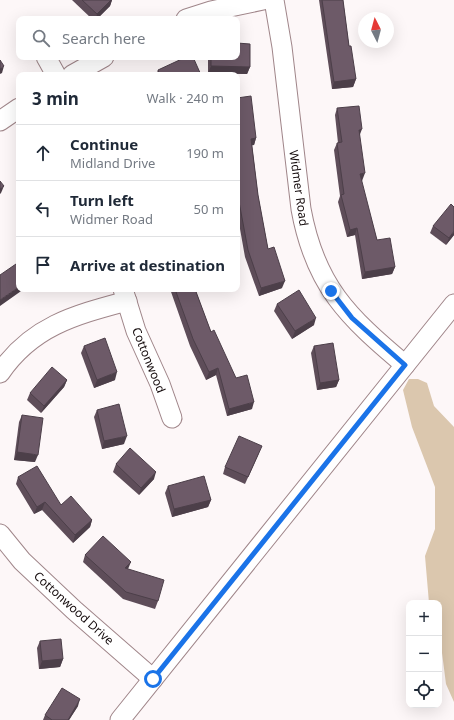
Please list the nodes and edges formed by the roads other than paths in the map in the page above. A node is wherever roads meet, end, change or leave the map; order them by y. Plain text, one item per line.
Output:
1 (263, 0) edge
2 (274, 0) edge
3 (195, 16) edge
4 (48, 60) edge
5 (99, 60) edge
6 (54, 72) edge
7 (77, 72) edge
8 (16, 110) edge
9 (0, 121) edge
10 (125, 295) edge
11 (454, 304) edge
12 (405, 365) junction
13 (0, 373) edge
14 (172, 418) dead end
15 (0, 534) edge
16 (153, 679) junction
17 (120, 720) edge

1 - 3 street
2 - 12 street, Widmer Road
4 - 6 street
5 - 7 street
8 - 9 street
10 - 13 street
10 - 14 street, Cottonwood
11 - 12 street
12 - 16 street
15 - 16 street, Cottonwood Drive
16 - 17 street

